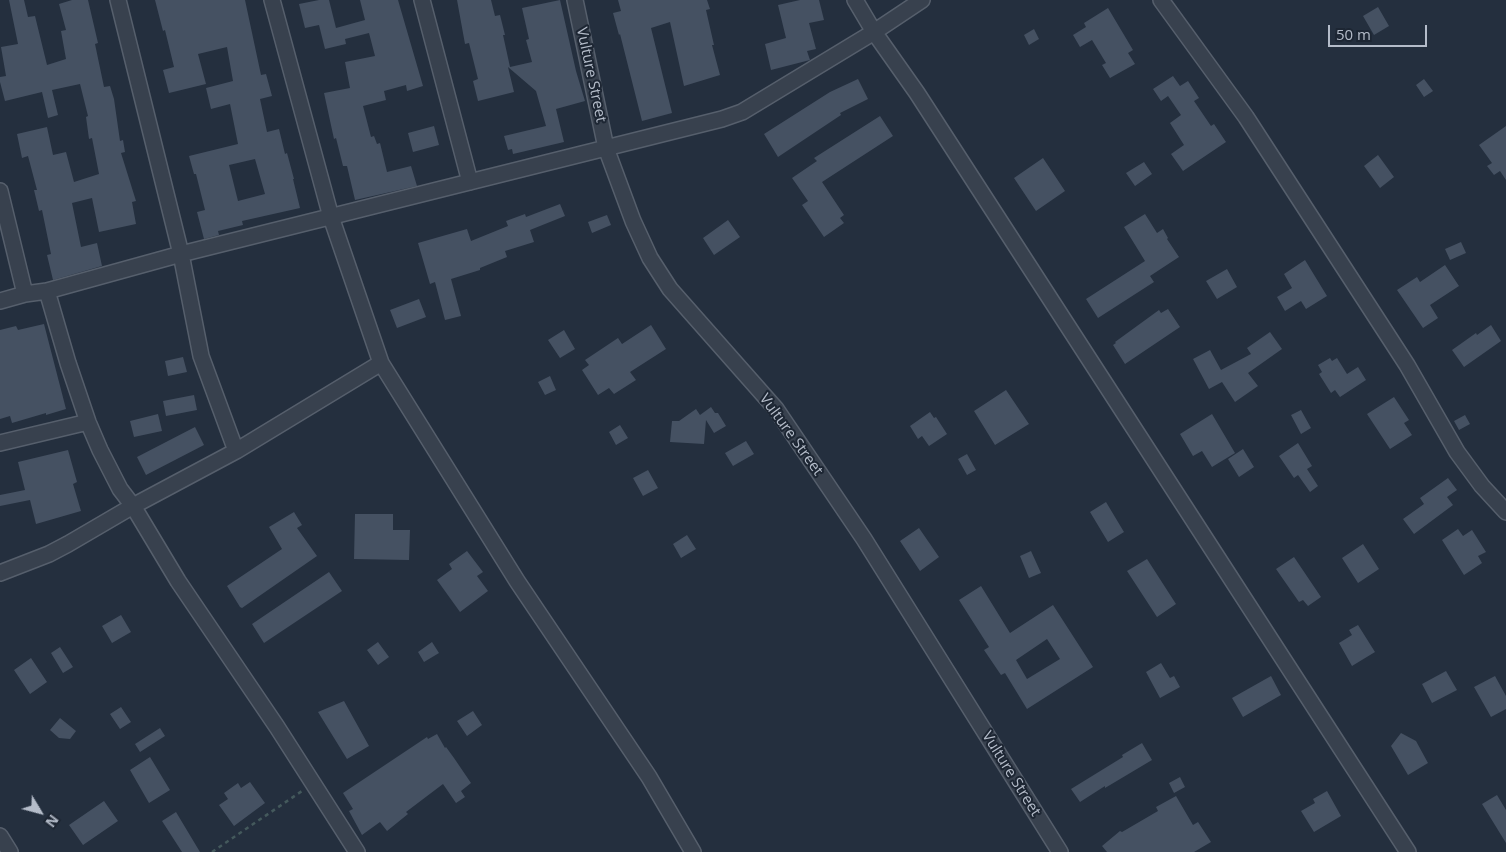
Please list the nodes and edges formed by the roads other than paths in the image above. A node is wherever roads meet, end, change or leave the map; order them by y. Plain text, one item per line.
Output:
1 (118, 0) edge
2 (272, 0) edge
3 (422, 0) edge
4 (575, 0) edge
5 (855, 0) edge
6 (922, 0) edge
7 (1161, 0) edge
8 (874, 32) junction
9 (606, 148) junction
10 (470, 182) junction
11 (0, 191) edge
12 (331, 218) junction
13 (181, 254) junction
14 (47, 291) junction
15 (25, 294) junction
16 (0, 301) edge
17 (381, 363) junction
18 (88, 422) junction
19 (0, 443) edge
20 (236, 451) junction
21 (133, 506) junction
22 (1506, 512) edge
23 (0, 573) edge
24 (0, 836) edge
25 (10, 852) edge
26 (357, 852) edge
27 (693, 852) edge
28 (1060, 852) edge
29 (1408, 852) edge

1 - 13 street
2 - 12 street
3 - 10 street
4 - 9 street, Vulture Street
5 - 8 street
6 - 8 street
7 - 22 street
8 - 9 street
8 - 29 street
9 - 10 street
9 - 28 street, Vulture Street
10 - 12 street
11 - 15 street
12 - 13 street
12 - 17 street
13 - 14 street
13 - 20 street
14 - 15 street
14 - 18 street
15 - 16 street
17 - 20 street
17 - 27 street
18 - 19 street
18 - 21 street
20 - 21 street
21 - 23 street
21 - 26 street
24 - 25 street

